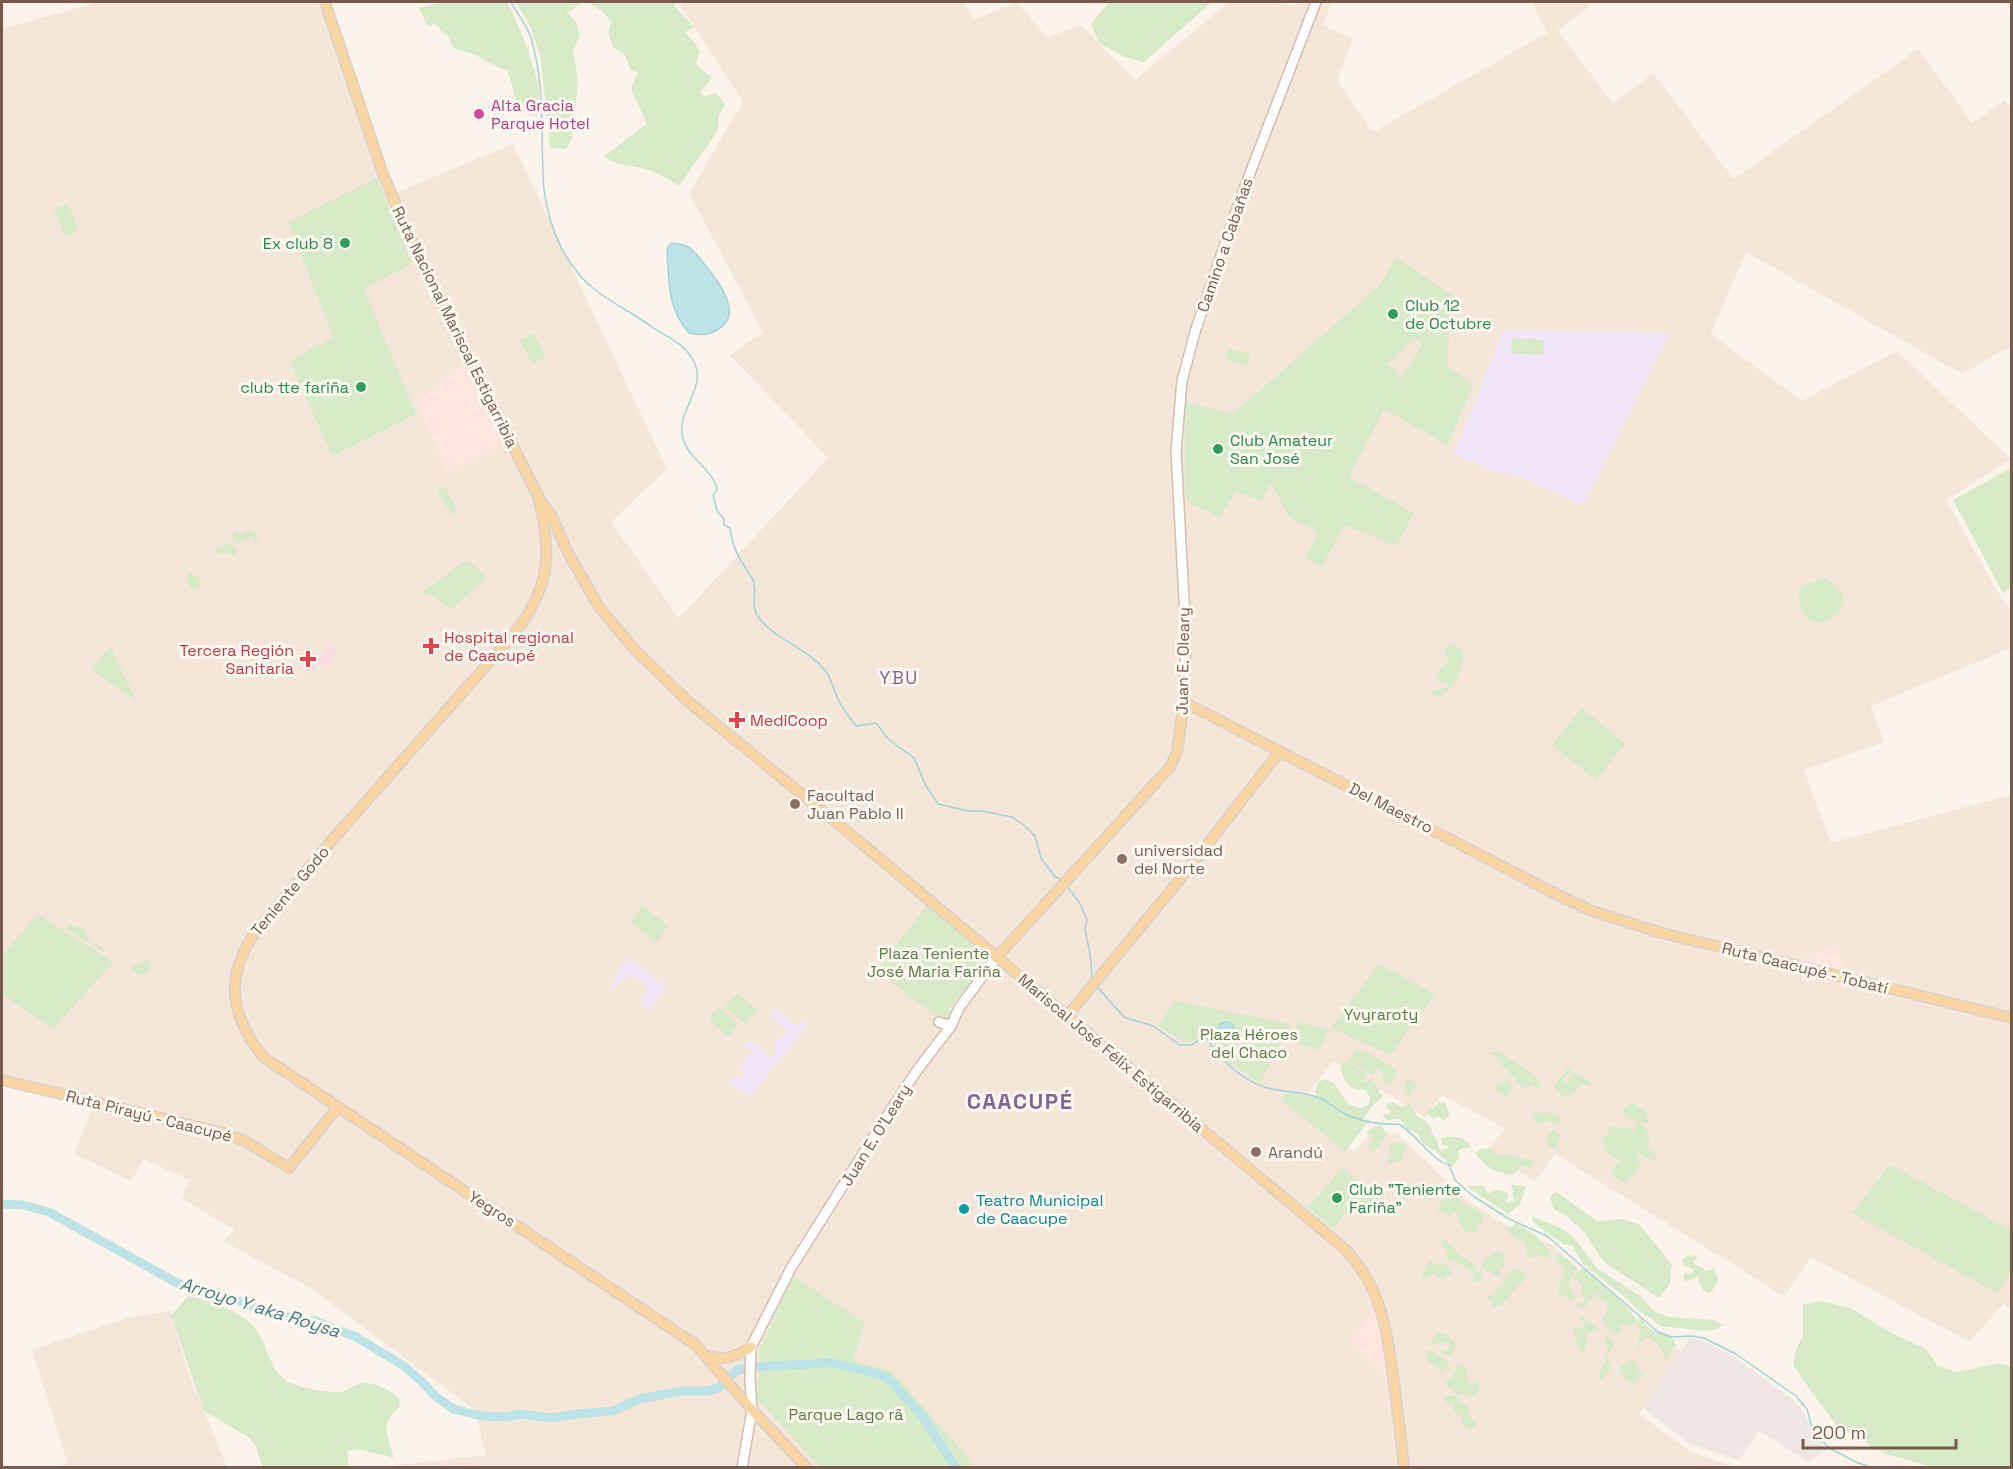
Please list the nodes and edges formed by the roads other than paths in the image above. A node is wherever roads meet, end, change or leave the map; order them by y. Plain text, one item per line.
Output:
1 (325, 2) edge
2 (1316, 2) edge
3 (539, 498) junction
4 (1177, 498) joint
5 (547, 560) junction
6 (579, 573) junction
7 (621, 635) joint
8 (1184, 702) junction
9 (1280, 751) junction
10 (1061, 888) joint
11 (1599, 913) joint
12 (996, 958) junction
13 (1068, 1015) junction
14 (2012, 1018) edge
15 (939, 1022) dead end
16 (951, 1026) junction
17 (263, 1058) joint
18 (2, 1080) edge
19 (338, 1108) junction
20 (751, 1347) junction
21 (706, 1355) junction
22 (752, 1410) junction
23 (742, 1467) edge
24 (807, 1467) edge
25 (1404, 1467) edge

1 - 3 main road, Ruta Nacional Mariscal Estigarribia
2 - 4 street, Camino a Cabañas
3 - 5 main road
3 - 6 main road, Ruta Nacional Mariscal Estigarribia
4 - 8 street, Juan E. Oleary
5 - 6 main road
5 - 17 main road, Teniente Godo
6 - 7 main road, Ruta Nacional Mariscal Estigarribia
7 - 12 main road, Mariscal José Félix Estigarribia
8 - 9 main road, Del Maestro
8 - 10 main road, Juan E. Oleary
9 - 11 main road, Del Maestro
9 - 13 main road
10 - 12 main road, Juan E. O'Leary
11 - 14 main road, Ruta Caacupé - Tobatí
12 - 13 main road, Mariscal José Félix Estigarribia
12 - 16 street, Juan E. O'Leary
13 - 25 main road, Mariscal José Félix Estigarribia
15 - 16 street
16 - 20 street, Juan E. O'Leary
17 - 19 main road, Yegros
18 - 19 main road, Ruta Pirayú - Caacupé
19 - 21 main road, Yegros
20 - 21 main road
20 - 22 street, Juan E. O'Leary
21 - 22 main road, Yegros
22 - 23 street, Juan E. O'Leary
22 - 24 main road

